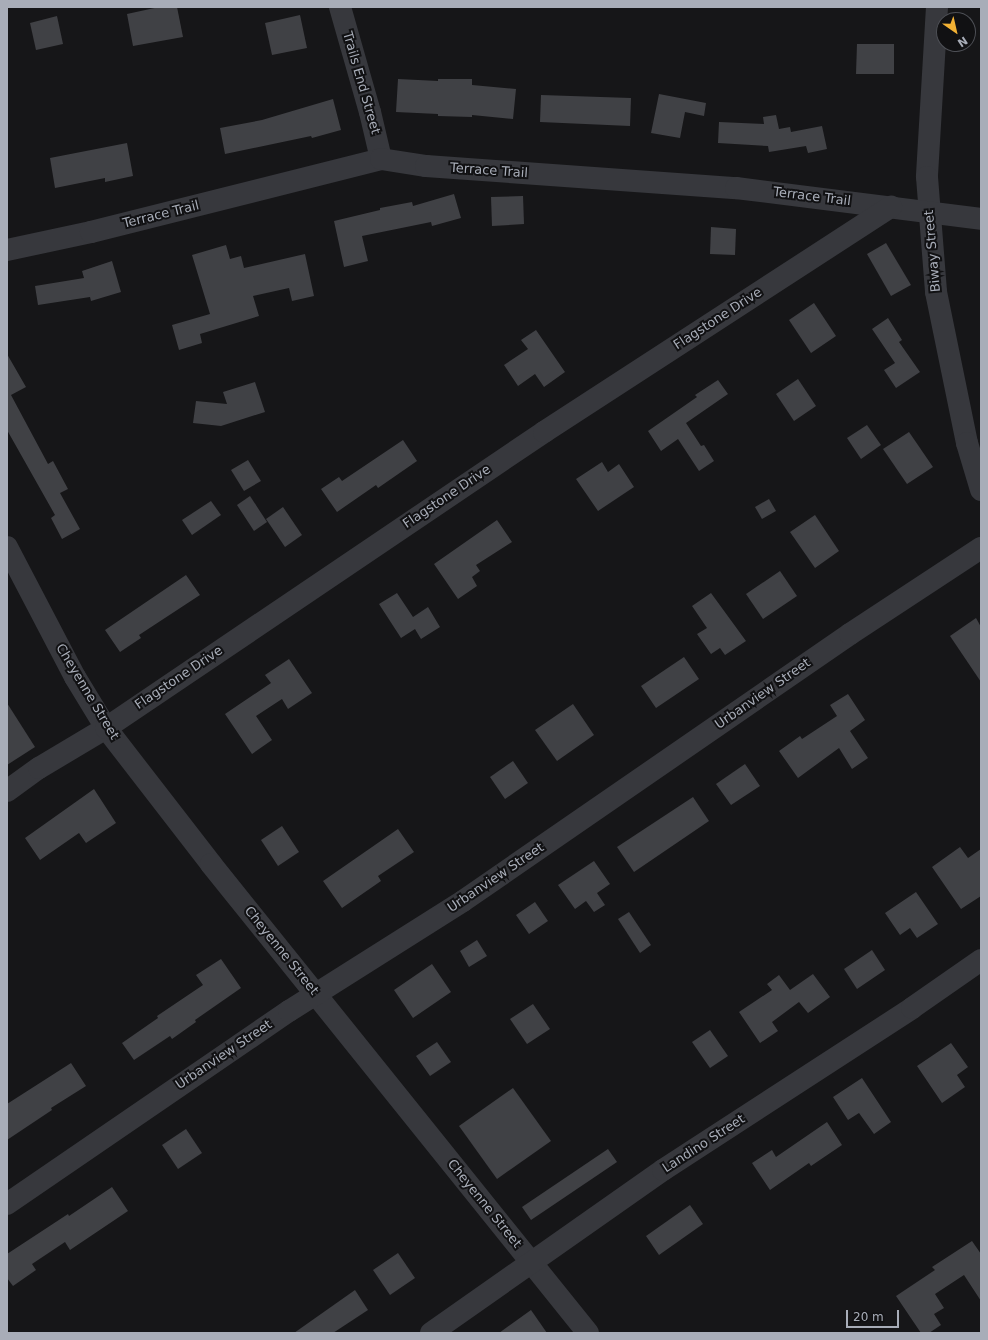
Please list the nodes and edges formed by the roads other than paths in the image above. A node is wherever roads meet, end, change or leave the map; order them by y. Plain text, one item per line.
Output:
1 (340, 7) edge
2 (937, 7) edge
3 (381, 159) junction
4 (891, 207) junction
5 (930, 212) junction
6 (981, 218) edge
7 (7, 250) edge
8 (981, 490) edge
9 (7, 547) edge
10 (981, 548) edge
11 (106, 728) junction
12 (7, 791) edge
13 (981, 960) edge
14 (316, 994) junction
15 (7, 1204) edge
16 (531, 1263) junction
17 (431, 1333) edge
18 (588, 1333) edge

1 - 3 street, Trails End Street
2 - 5 street, Biway Street
3 - 4 street, Terrace Trail
3 - 7 street, Terrace Trail
4 - 5 street, Terrace Trail
4 - 11 street, Flagstone Drive
5 - 6 street, Terrace Trail
5 - 8 street, Biway Street
9 - 11 street, Cheyenne Street
10 - 14 street, Urbanview Street
11 - 12 street, Flagstone Drive
11 - 14 street, Cheyenne Street
13 - 16 street, Landino Street
14 - 15 street, Urbanview Street
14 - 16 street, Cheyenne Street
16 - 17 street, Landino Street
16 - 18 street, Cheyenne Street

